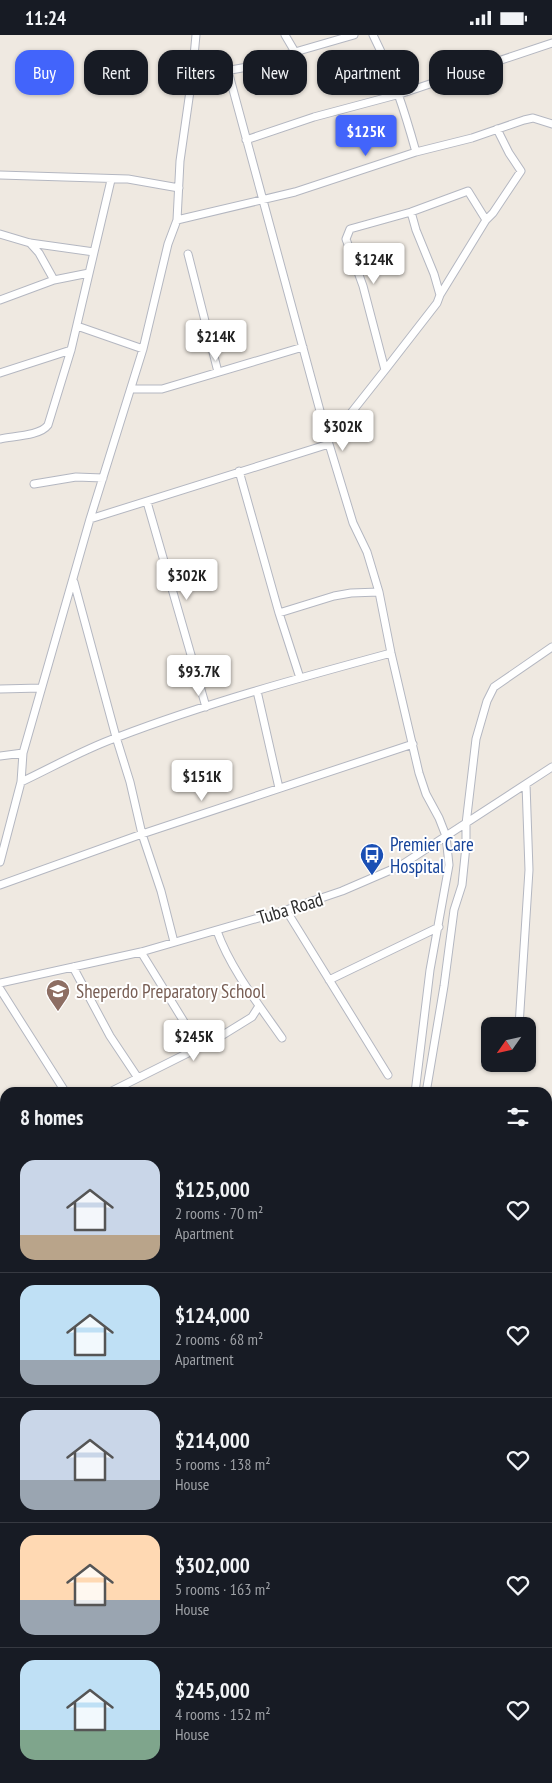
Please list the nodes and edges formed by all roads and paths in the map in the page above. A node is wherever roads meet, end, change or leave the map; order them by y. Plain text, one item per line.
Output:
1 (196, 35) edge
2 (285, 35) edge
3 (354, 35) edge
4 (373, 35) edge
5 (552, 43) edge
6 (195, 50) edge
7 (294, 50) edge
8 (302, 50) edge
9 (381, 50) edge
10 (419, 88) edge
11 (233, 90) edge
12 (189, 95) edge
13 (396, 95) edge
14 (400, 95) edge
15 (552, 124) edge
16 (497, 129) junction
17 (246, 141) junction
18 (416, 152) junction
19 (0, 175) edge
20 (112, 180) junction
21 (179, 188) junction
22 (264, 200) junction
23 (411, 212) junction
24 (177, 220) junction
25 (486, 220) junction
26 (0, 233) edge
27 (30, 243) junction
28 (94, 252) junction
29 (188, 254) dead end
30 (89, 273) junction
31 (54, 280) junction
32 (440, 295) junction
33 (0, 299) edge
34 (77, 326) junction
35 (302, 347) junction
36 (143, 349) junction
37 (71, 350) junction
38 (385, 370) junction
39 (218, 372) junction
40 (0, 373) edge
41 (131, 389) junction
42 (326, 432) junction
43 (0, 439) edge
44 (329, 444) junction
45 (239, 471) junction
46 (103, 478) junction
47 (34, 484) dead end
48 (146, 503) junction
49 (90, 519) junction
50 (74, 580) junction
51 (379, 592) junction
52 (279, 613) junction
53 (552, 647) edge
54 (391, 653) junction
55 (300, 678) junction
56 (41, 688) junction
57 (0, 689) edge
58 (257, 691) junction
59 (206, 707) junction
60 (116, 737) junction
61 (413, 744) junction
62 (23, 753) junction
63 (0, 756) edge
64 (552, 767) edge
65 (21, 781) junction
66 (526, 783) junction
67 (279, 788) junction
68 (466, 823) junction
69 (142, 834) junction
70 (446, 836) junction
71 (2, 846) edge
72 (0, 863) edge
73 (0, 885) edge
74 (286, 910) junction
75 (439, 927) junction
76 (217, 931) junction
77 (174, 942) junction
78 (141, 952) junction
79 (73, 967) junction
80 (329, 980) junction
81 (0, 983) edge
82 (0, 989) edge
83 (259, 1006) junction
84 (520, 1017) edge
85 (186, 1025) dead end
86 (282, 1038) dead end
87 (388, 1075) dead end
88 (138, 1079) junction
89 (62, 1087) edge
90 (121, 1087) edge
91 (416, 1087) edge
92 (427, 1087) edge

1 - 6 street
2 - 7 street
3 - 8 street
4 - 9 street
5 - 10 street
11 - 17 street
12 - 21 street
13 - 17 street
14 - 18 street
15 - 16 street
16 - 18 street
16 - 25 street
17 - 22 street
18 - 22 street
19 - 20 street
20 - 21 street
20 - 28 street
21 - 24 street
22 - 24 street
22 - 35 street
23 - 25 street
23 - 32 street
23 - 38 street
24 - 36 street
25 - 32 street
26 - 27 street
27 - 28 street
27 - 31 street
28 - 30 street
29 - 39 street
30 - 31 street
30 - 34 street
31 - 33 street
32 - 38 street
34 - 36 street
34 - 37 street
35 - 39 street
35 - 42 street
36 - 41 street
37 - 40 street
37 - 43 street
38 - 42 street
39 - 41 street
41 - 46 street
42 - 44 street
44 - 45 street
44 - 51 street
45 - 48 street
45 - 52 street
46 - 47 street
46 - 49 street
48 - 49 street
48 - 59 street
49 - 50 street
50 - 56 street
50 - 60 street
51 - 52 street
51 - 54 street
52 - 55 street
53 - 68 street
54 - 55 street
54 - 61 street
55 - 58 street
56 - 57 street
56 - 62 street
58 - 59 street
58 - 67 street
59 - 60 street
60 - 65 street
60 - 69 street
61 - 67 street
61 - 70 street
62 - 63 street
62 - 65 street
64 - 66 street, Tuba Road
65 - 71 street
66 - 68 street, Tuba Road
66 - 84 street
67 - 69 street
68 - 70 street, Tuba Road
68 - 92 street
69 - 73 street
69 - 77 street
70 - 74 street, Tuba Road
70 - 75 street
71 - 72 street
74 - 76 street, Tuba Road
74 - 80 street
75 - 80 street
75 - 91 street
76 - 77 street, Tuba Road
76 - 83 street
77 - 78 street, Tuba Road
78 - 79 street, Tuba Road
78 - 85 street
79 - 81 street, Tuba Road
79 - 88 street
80 - 87 street
82 - 89 street
83 - 86 street
83 - 88 street
88 - 90 street

